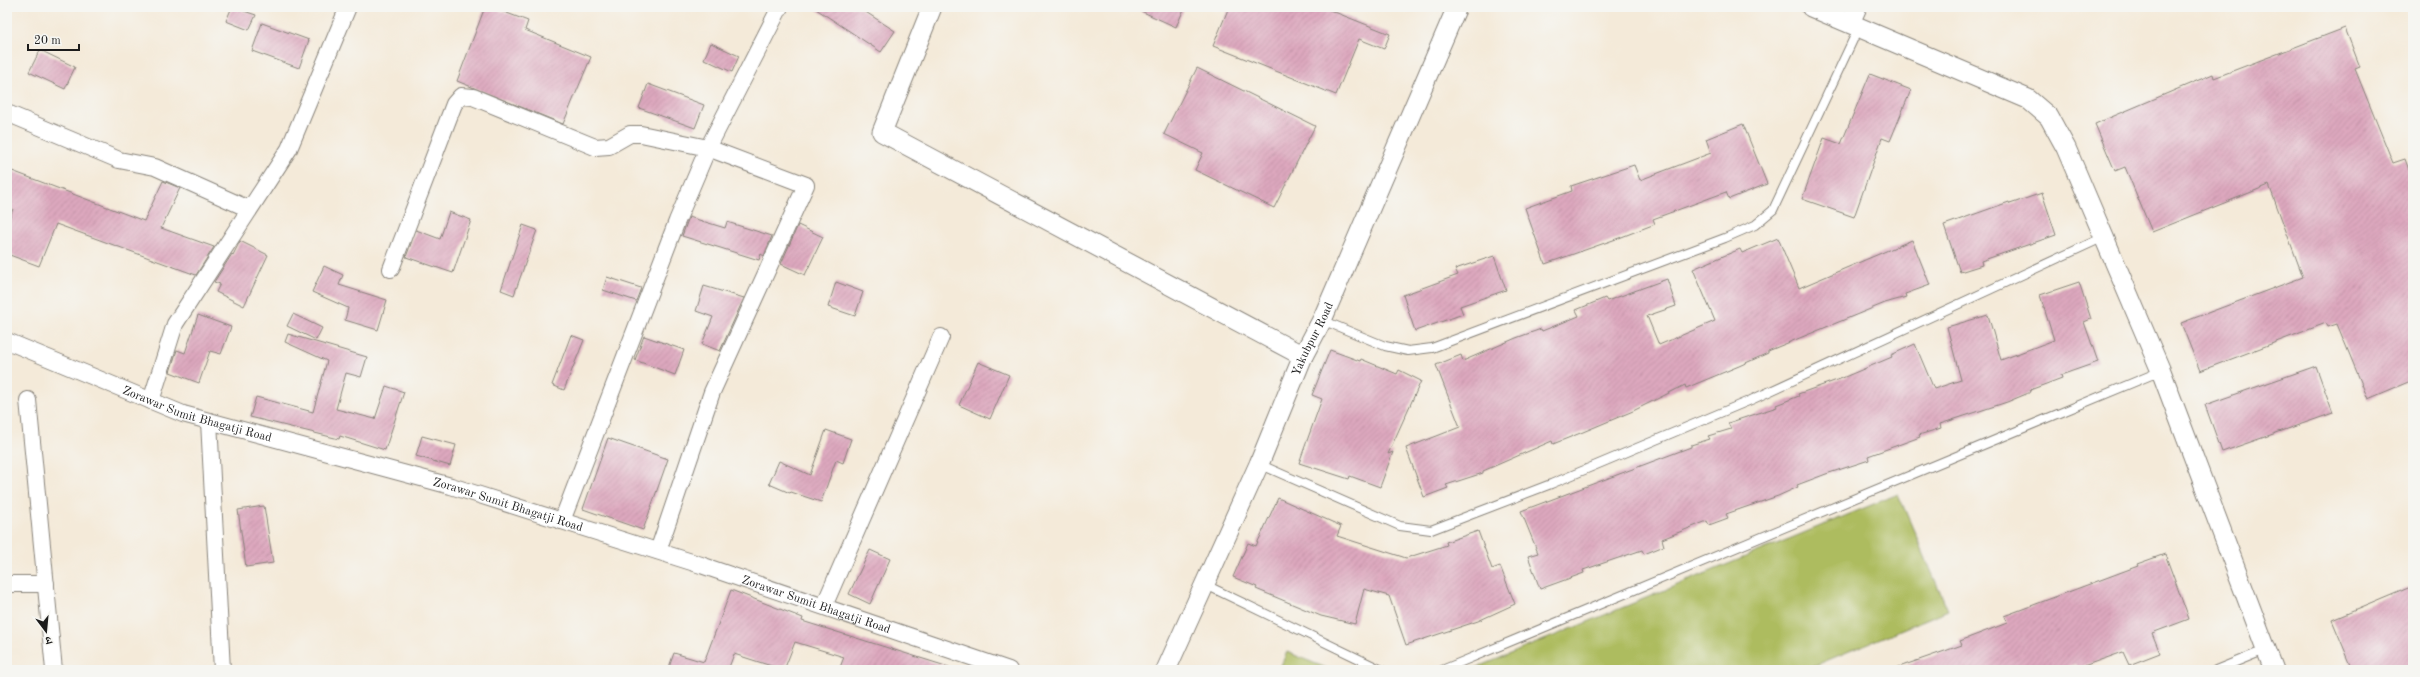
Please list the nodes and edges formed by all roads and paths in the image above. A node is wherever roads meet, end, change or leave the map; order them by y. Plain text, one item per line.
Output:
1 (348, 7) edge
2 (780, 7) edge
3 (932, 7) edge
4 (1457, 7) edge
5 (1810, 7) edge
6 (1855, 19) edge
7 (7, 113) edge
8 (708, 148) junction
9 (249, 209) junction
10 (2104, 237) junction
11 (390, 270) dead end
12 (1322, 320) junction
13 (941, 337) dead end
14 (7, 341) edge
15 (1303, 356) junction
16 (2161, 371) junction
17 (28, 400) dead end
18 (151, 401) junction
19 (209, 421) junction
20 (1259, 464) junction
21 (562, 521) junction
22 (658, 551) junction
23 (7, 584) edge
24 (46, 584) junction
25 (1206, 585) junction
26 (824, 606) junction
27 (2265, 650) junction
28 (54, 670) edge
29 (222, 670) edge
30 (1009, 670) edge
31 (1166, 670) edge
32 (1382, 670) edge
33 (1442, 670) edge
34 (2216, 670) edge
35 (2274, 670) edge

1 - 9 street
2 - 8 street
3 - 15 street
4 - 12 street, Yakubpur Road
5 - 6 street
6 - 10 street
6 - 12 lane
7 - 9 street
8 - 11 street
8 - 21 street
8 - 22 street
9 - 18 street
10 - 16 street
10 - 20 lane
12 - 15 street, Yakubpur Road
13 - 26 street
14 - 18 street, Zorawar Sumit Bhagatji Road
15 - 20 street, Yakubpur Road
16 - 27 street
16 - 33 lane
17 - 24 street
18 - 19 street, Zorawar Sumit Bhagatji Road
19 - 21 street, Zorawar Sumit Bhagatji Road
19 - 29 street
20 - 25 street, Yakubpur Road
21 - 22 street, Zorawar Sumit Bhagatji Road
22 - 26 street, Zorawar Sumit Bhagatji Road
23 - 24 street
24 - 28 street
25 - 31 street, Yakubpur Road
25 - 32 lane
26 - 30 street, Zorawar Sumit Bhagatji Road
27 - 34 lane
27 - 35 street

